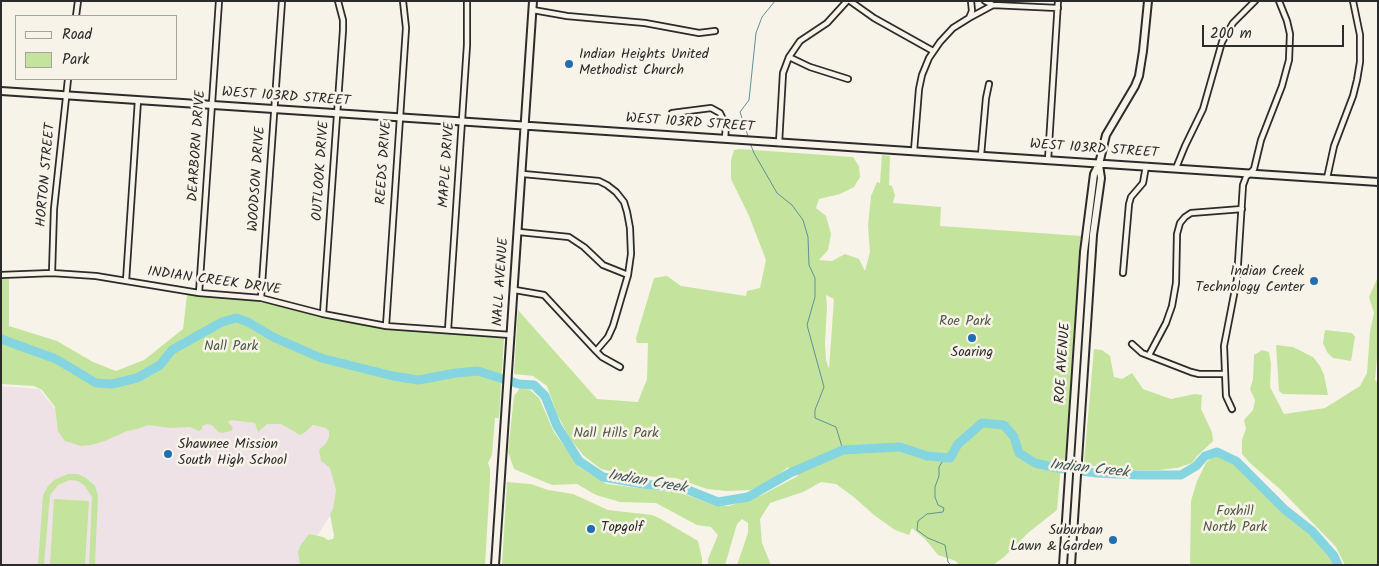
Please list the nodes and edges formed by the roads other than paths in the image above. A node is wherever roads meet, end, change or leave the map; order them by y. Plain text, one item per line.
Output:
1 (78, 1) edge
2 (219, 1) edge
3 (282, 1) edge
4 (338, 1) edge
5 (404, 1) edge
6 (467, 1) edge
7 (534, 1) edge
8 (848, 1) edge
9 (971, 1) edge
10 (985, 1) edge
11 (1058, 1) edge
12 (1148, 1) edge
13 (1255, 1) edge
14 (1279, 1) edge
15 (1353, 1) edge
16 (993, 5) junction
17 (1058, 8) junction
18 (533, 10) junction
19 (76, 15) edge
20 (969, 18) junction
21 (715, 31) dead end
22 (933, 51) junction
23 (789, 57) junction
24 (848, 79) dead end
25 (68, 80) edge
26 (989, 84) dead end
27 (1, 91) edge
28 (66, 95) junction
29 (138, 100) junction
30 (212, 105) junction
31 (274, 109) junction
32 (672, 113) dead end
33 (337, 114) junction
34 (400, 118) junction
35 (462, 122) junction
36 (526, 126) junction
37 (729, 139) junction
38 (779, 143) junction
39 (914, 151) junction
40 (981, 155) junction
41 (1048, 160) junction
42 (1099, 164) junction
43 (1146, 166) junction
44 (1176, 168) junction
45 (1250, 173) junction
46 (523, 174) junction
47 (1327, 178) junction
48 (1378, 182) edge
49 (1242, 209) junction
50 (519, 232) junction
51 (52, 273) junction
52 (1123, 274) dead end
53 (1, 275) edge
54 (628, 275) junction
55 (126, 281) junction
56 (515, 290) junction
57 (199, 293) junction
58 (261, 298) junction
59 (324, 314) junction
60 (386, 326) junction
61 (448, 330) junction
62 (511, 335) junction
63 (1132, 344) dead end
64 (1078, 349) junction
65 (596, 351) junction
66 (1086, 352) junction
67 (1149, 355) junction
68 (620, 367) dead end
69 (1224, 374) junction
70 (1232, 409) dead end
71 (495, 565) edge
72 (1063, 565) edge
73 (1071, 565) edge

1 - 19 street
2 - 30 street, DEARBORN DRIVE
3 - 31 street, WOODSON DRIVE
4 - 33 street, OUTLOOK DRIVE
5 - 34 street, REEDS DRIVE
6 - 35 street, MAPLE DRIVE
7 - 18 main road, NALL AVENUE
8 - 22 street
8 - 23 street
9 - 20 street
10 - 16 street
11 - 17 street
12 - 42 main road, ROE AVENUE
13 - 44 street
14 - 45 street
15 - 47 street
16 - 17 street
16 - 20 street
17 - 41 street
18 - 21 street
18 - 36 main road, NALL AVENUE
20 - 22 street
22 - 39 street
23 - 24 street
23 - 38 street
25 - 28 street, HORTON STREET
26 - 40 street
27 - 28 main road, WEST 103RD STREET
28 - 29 main road, WEST 103RD STREET
28 - 51 street, HORTON STREET
29 - 30 main road, WEST 103RD STREET
29 - 55 street
30 - 31 main road, WEST 103RD STREET
30 - 57 street, DEARBORN DRIVE
31 - 33 main road, WEST 103RD STREET
31 - 58 street, WOODSON DRIVE
32 - 37 street
33 - 34 main road, WEST 103RD STREET
33 - 59 street, OUTLOOK DRIVE
34 - 35 main road, WEST 103RD STREET
34 - 60 street, REEDS DRIVE
35 - 36 main road, WEST 103RD STREET
35 - 61 street, MAPLE DRIVE
36 - 37 main road, WEST 103RD STREET
36 - 46 main road, NALL AVENUE
37 - 38 main road, WEST 103RD STREET
38 - 39 main road, WEST 103RD STREET
39 - 40 main road, WEST 103RD STREET
40 - 41 main road, WEST 103RD STREET
41 - 42 main road, WEST 103RD STREET
42 - 43 main road, WEST 103RD STREET
42 - 64 main road, ROE AVENUE
42 - 66 main road, ROE AVENUE
43 - 44 main road, WEST 103RD STREET
43 - 52 street
44 - 45 main road, WEST 103RD STREET
45 - 47 main road, WEST 103RD STREET
45 - 49 street
46 - 50 main road, NALL AVENUE
46 - 54 street
47 - 48 main road, WEST 103RD STREET
49 - 67 street
49 - 69 street
50 - 54 street
50 - 56 main road, NALL AVENUE
51 - 53 street, INDIAN CREEK DRIVE
51 - 55 street, INDIAN CREEK DRIVE
54 - 65 street
55 - 57 street, INDIAN CREEK DRIVE
56 - 62 main road, NALL AVENUE
56 - 65 street
57 - 58 street, INDIAN CREEK DRIVE
58 - 59 street, INDIAN CREEK DRIVE
59 - 60 street, INDIAN CREEK DRIVE
60 - 61 street, INDIAN CREEK DRIVE
61 - 62 street, INDIAN CREEK DRIVE
62 - 71 main road, NALL AVENUE
63 - 67 street
64 - 66 main road
64 - 72 main road, ROE AVENUE
65 - 68 street
66 - 73 main road, ROE AVENUE
67 - 69 street
69 - 70 street

